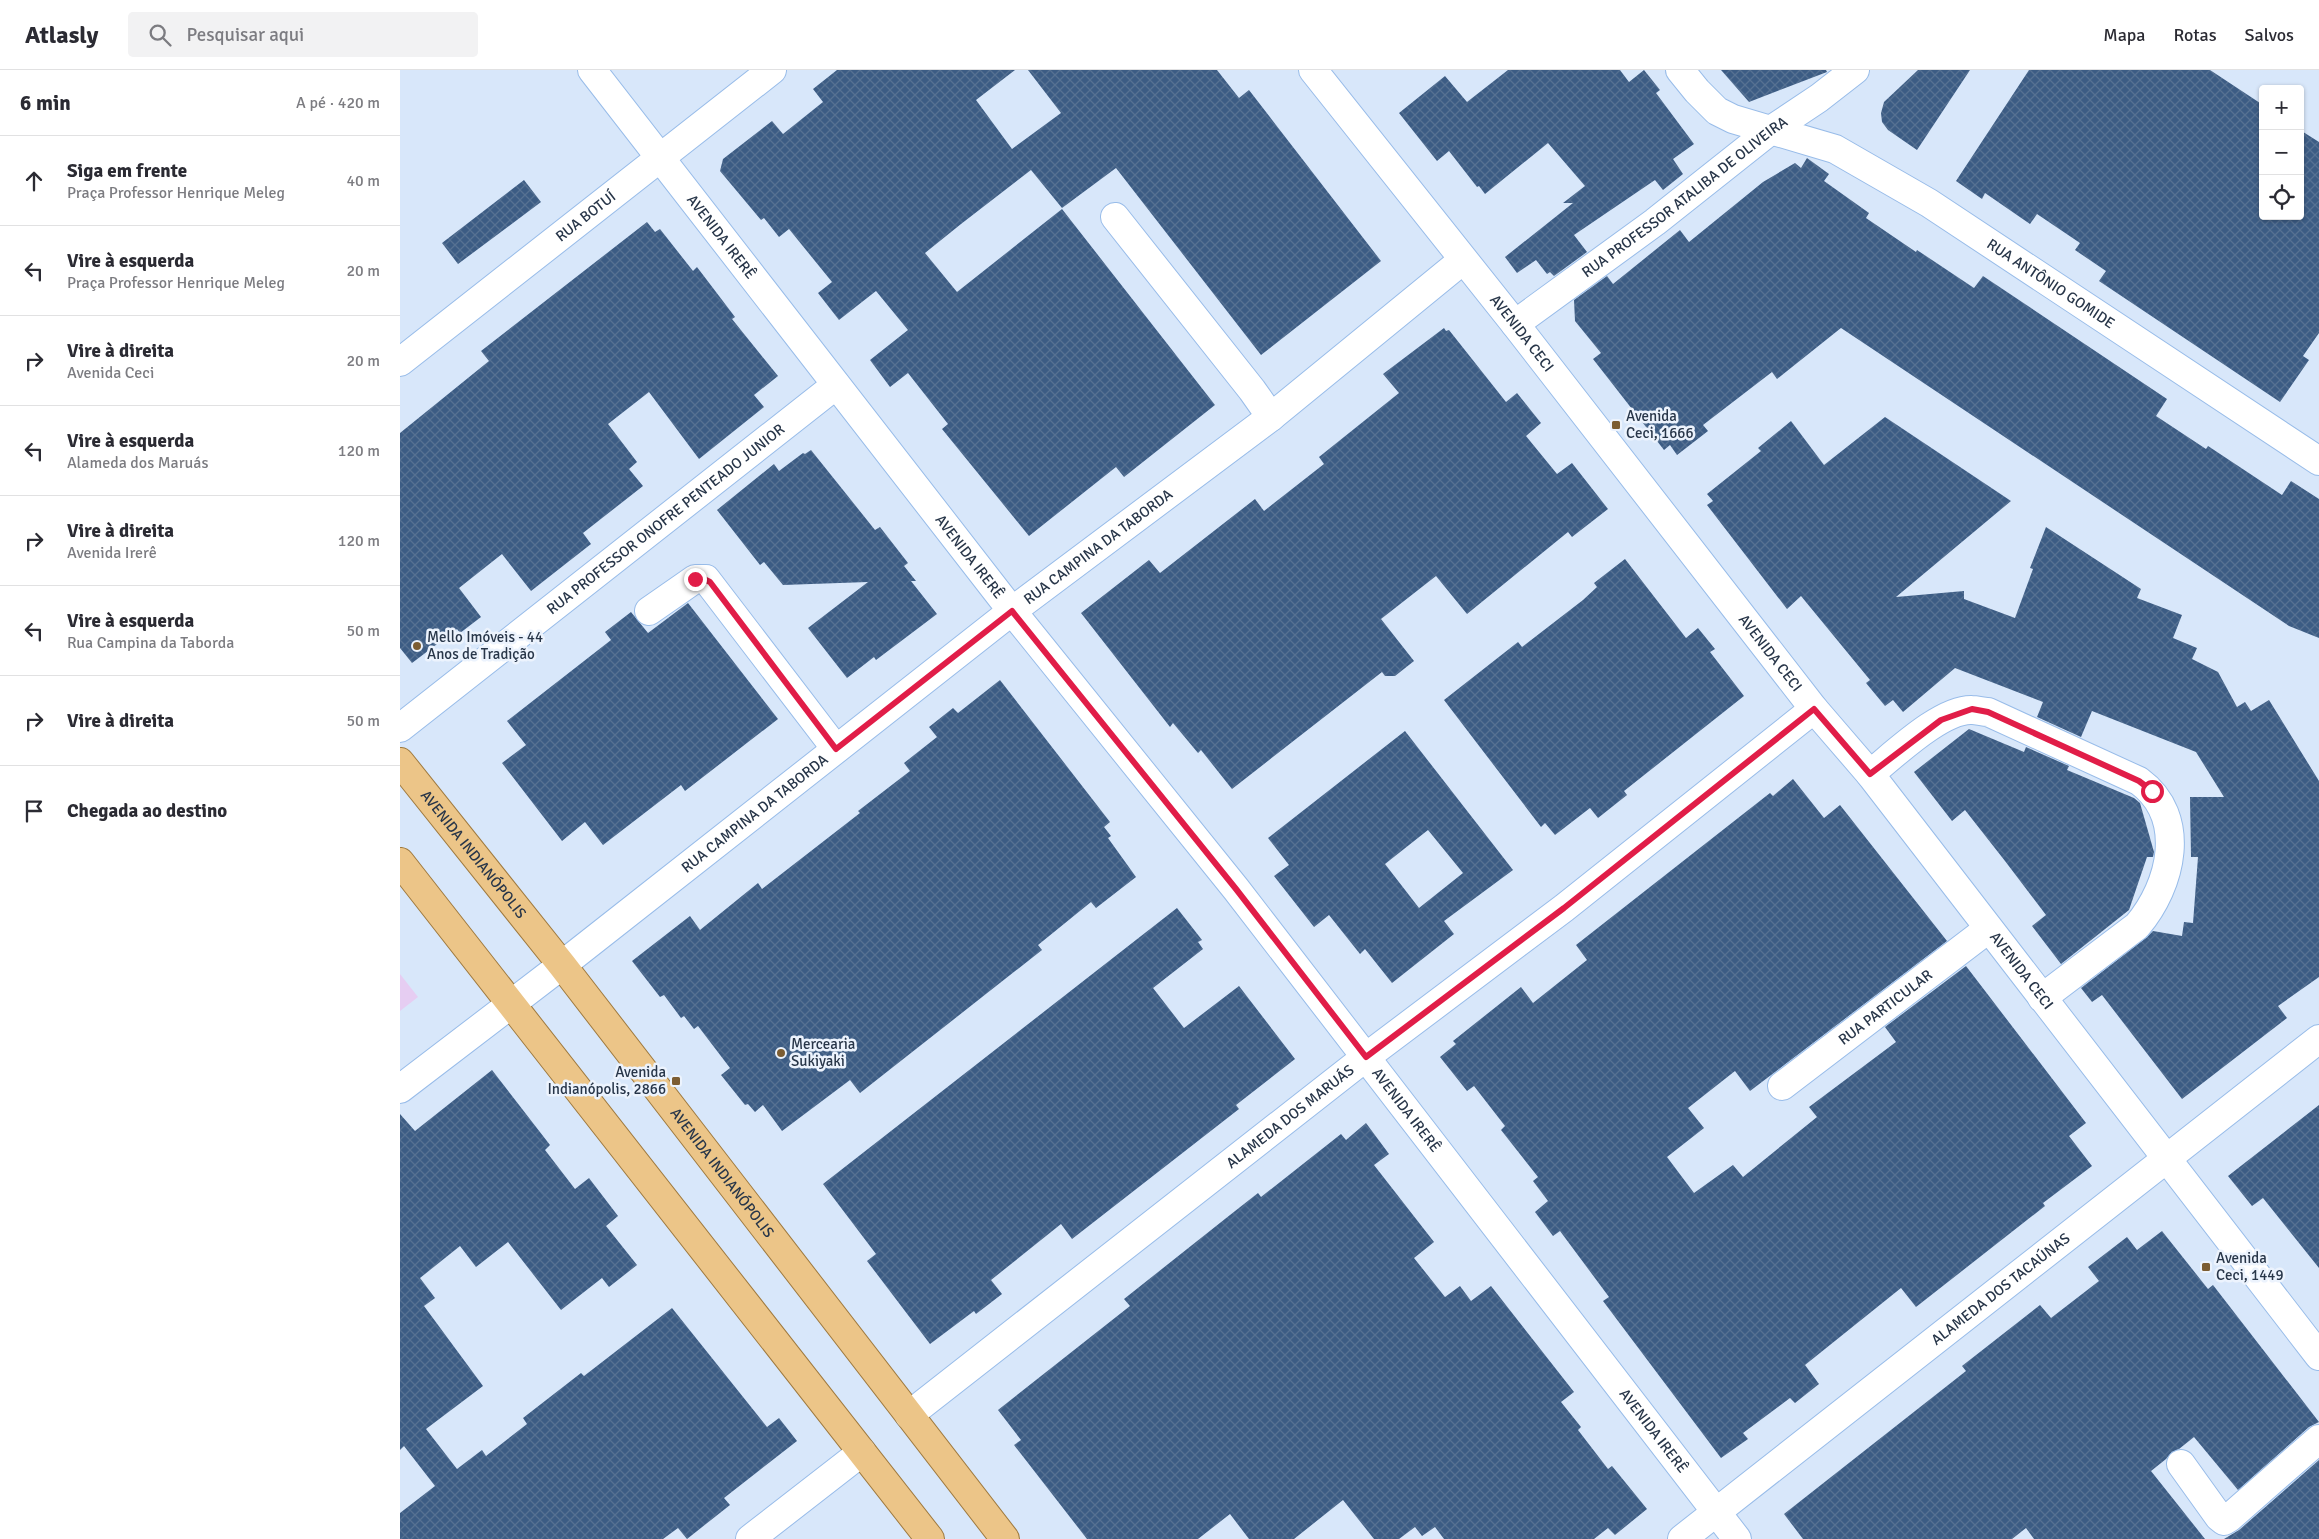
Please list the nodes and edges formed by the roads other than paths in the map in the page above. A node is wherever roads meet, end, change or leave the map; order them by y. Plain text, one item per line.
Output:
1 (592, 70) edge
2 (772, 70) edge
3 (1313, 70) edge
4 (1680, 70) edge
5 (1855, 70) edge
6 (1771, 130) junction
7 (661, 157) junction
8 (1115, 217) dead end
9 (1463, 260) junction
10 (1516, 324) junction
11 (400, 362) edge
12 (836, 385) junction
13 (1271, 417) junction
14 (2319, 461) edge
15 (649, 611) dead end
16 (1012, 611) junction
17 (1814, 709) junction
18 (400, 728) edge
19 (836, 749) junction
20 (400, 762) edge
21 (1870, 774) junction
22 (400, 862) edge
23 (1988, 929) junction
24 (562, 965) junction
25 (2042, 998) junction
26 (510, 1003) junction
27 (2319, 1039) edge
28 (1366, 1057) junction
29 (1782, 1086) dead end
30 (400, 1089) edge
31 (2167, 1157) junction
32 (2319, 1356) edge
33 (909, 1415) junction
34 (2319, 1439) edge
35 (862, 1452) junction
36 (2181, 1464) dead end
37 (1716, 1513) junction
38 (750, 1539) edge
39 (930, 1539) edge
40 (1005, 1539) edge
41 (1682, 1539) edge
42 (1737, 1539) edge

1 - 7 street, AVENIDA IRERÊ
2 - 7 street, RUA BOTUÍ
3 - 9 street, AVENIDA CECI
4 - 6 street, RUA ANTÔNIO GOMIDE
5 - 6 street, RUA PROFESSOR ATALIBA DE OLIVEIRA
6 - 10 street, RUA PROFESSOR ATALIBA DE OLIVEIRA
6 - 14 street, RUA ANTÔNIO GOMIDE
7 - 11 street, RUA BOTUÍ
7 - 12 street, AVENIDA IRERÊ
8 - 13 street
9 - 10 street, AVENIDA CECI
9 - 13 street, RUA CAMPINA DA TABORDA
10 - 17 street, AVENIDA CECI
12 - 16 street, AVENIDA IRERÊ
12 - 18 street, RUA PROFESSOR ONOFRE PENTEADO JUNIOR
13 - 16 street, RUA CAMPINA DA TABORDA
15 - 19 street
16 - 19 street, RUA CAMPINA DA TABORDA
16 - 28 street, AVENIDA IRERÊ
17 - 21 street, AVENIDA CECI
17 - 28 street, ALAMEDA DOS MARUÁS
19 - 24 street, RUA CAMPINA DA TABORDA
20 - 24 main road, AVENIDA INDIANÓPOLIS
21 - 23 street, AVENIDA CECI
21 - 25 street
22 - 26 main road
23 - 25 street, AVENIDA CECI
23 - 29 street, RUA PARTICULAR
24 - 26 street, RUA CAMPINA DA TABORDA
24 - 33 main road, AVENIDA INDIANÓPOLIS
25 - 31 street, AVENIDA CECI
26 - 30 street, RUA CAMPINA DA TABORDA
26 - 35 main road
27 - 31 street, ALAMEDA DOS TACAÚNAS
28 - 33 street, ALAMEDA DOS MARUÁS
28 - 37 street, AVENIDA IRERÊ
31 - 32 street, AVENIDA CECI
31 - 37 street, ALAMEDA DOS TACAÚNAS
33 - 40 main road, AVENIDA INDIANÓPOLIS
34 - 36 street
35 - 38 street
35 - 39 main road
37 - 41 street, ALAMEDA DOS TACAÚNAS
37 - 42 street, AVENIDA IRERÊ

